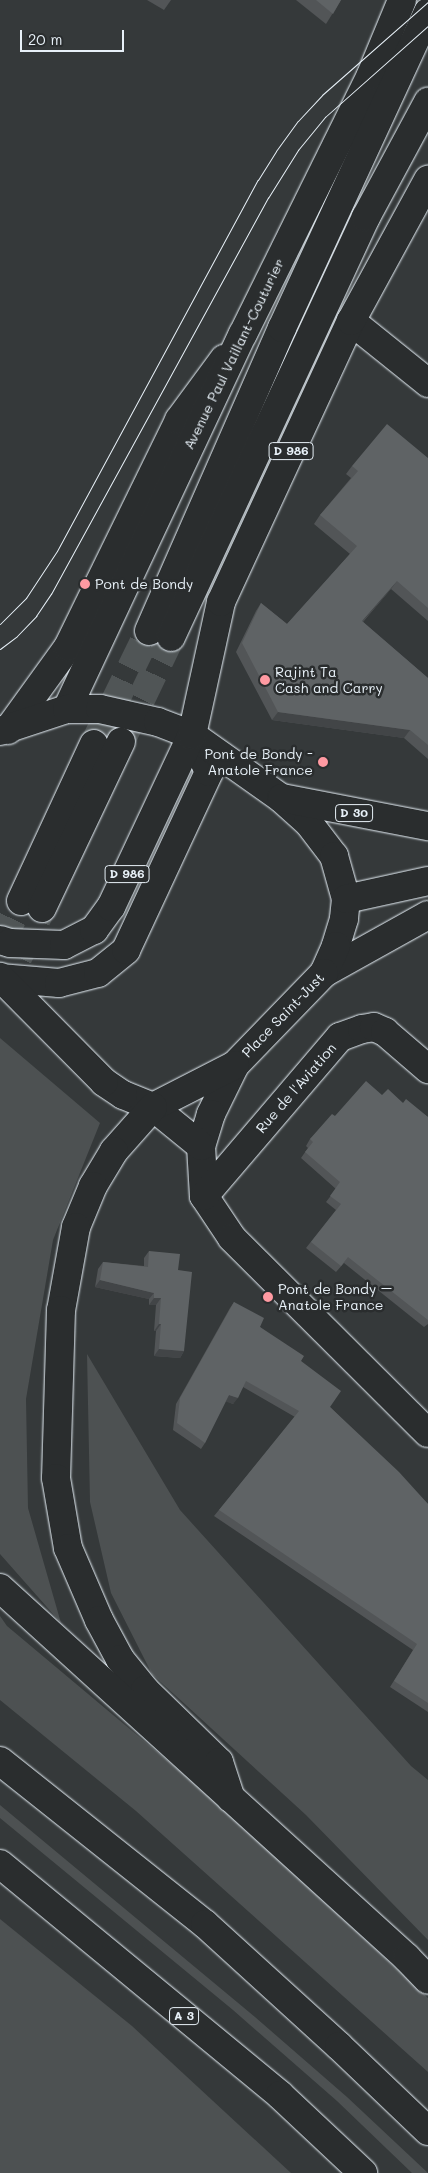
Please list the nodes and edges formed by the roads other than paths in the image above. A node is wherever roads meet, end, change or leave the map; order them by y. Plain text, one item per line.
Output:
1 (402, 0) edge
2 (428, 12) edge
3 (428, 102) edge
4 (428, 180) edge
5 (351, 321) junction
6 (243, 334) junction
7 (428, 384) edge
8 (67, 709) junction
9 (3, 734) edge
10 (192, 735) junction
11 (121, 742) tunnel mouth
12 (94, 744) tunnel mouth
13 (282, 798) junction
14 (428, 826) edge
15 (428, 881) edge
16 (346, 899) junction
17 (428, 915) edge
18 (0, 940) edge
19 (324, 973) junction
20 (0, 977) edge
21 (235, 1065) junction
22 (428, 1069) edge
23 (153, 1107) junction
24 (201, 1146) junction
25 (204, 1196) junction
26 (428, 1433) edge
27 (0, 1588) edge
28 (0, 1761) edge
29 (231, 1798) junction
30 (0, 1864) edge
31 (428, 1980) edge
32 (428, 2130) edge
33 (363, 2173) edge

1 - 6 main road, Avenue Paul Vaillant-Couturier
2 - 3 main road
4 - 5 main road, D 986
5 - 7 main road
5 - 10 main road, D 986
6 - 8 main road, Avenue Paul Vaillant-Couturier
6 - 9 main road
8 - 9 main road, Place Saint-Just
8 - 10 main road, Place Saint-Just
10 - 13 main road, Place Saint-Just
10 - 18 main road, D 986
10 - 20 main road
11 - 12 main road
13 - 14 main road, D 30
13 - 16 main road, Place Saint-Just
15 - 16 main road
16 - 19 main road, Place Saint-Just
17 - 19 main road
19 - 21 main road, Place Saint-Just
20 - 23 main road
21 - 23 main road, Place Saint-Just
21 - 24 main road
22 - 25 main road, Rue de l'Aviation
23 - 24 main road
23 - 29 main road
24 - 25 main road
25 - 26 main road
27 - 29 main road
28 - 32 main road
29 - 31 main road
30 - 33 main road, A 3

